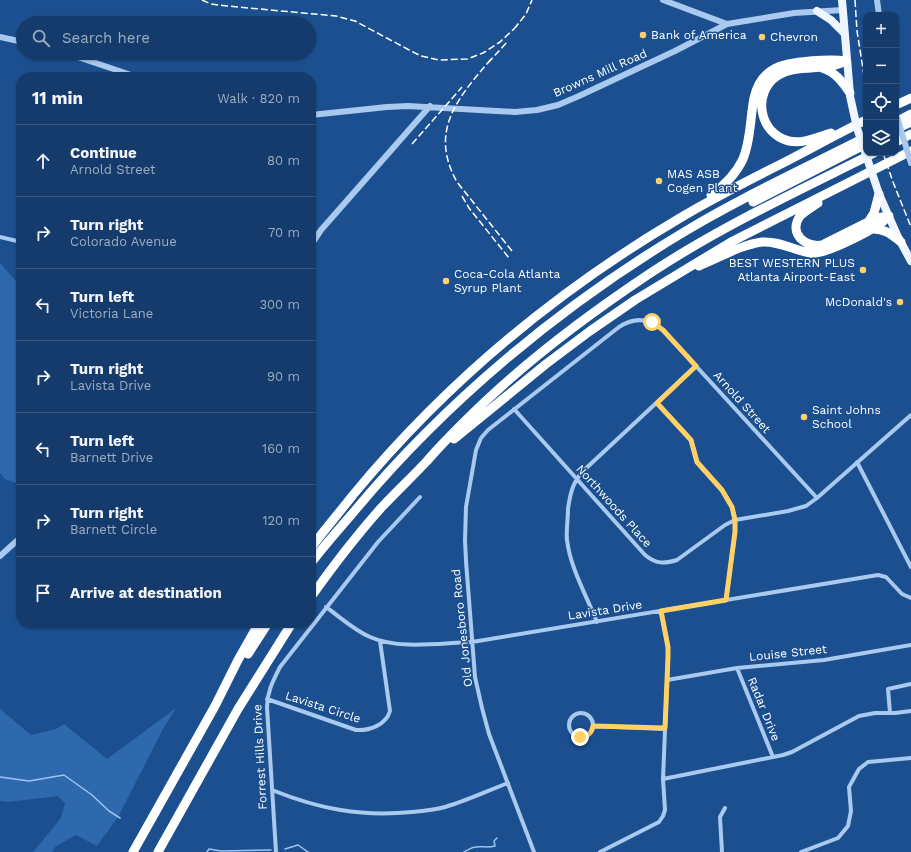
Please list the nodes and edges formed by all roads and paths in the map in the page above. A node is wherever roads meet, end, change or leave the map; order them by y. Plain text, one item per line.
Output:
1 (664, 0) edge
2 (842, 0) edge
3 (877, 0) edge
4 (842, 10) junction
5 (817, 11) junction
6 (879, 12) edge
7 (727, 24) junction
8 (844, 34) junction
9 (0, 37) edge
10 (16, 40) edge
11 (87, 60) edge
12 (846, 61) junction
13 (820, 67) junction
14 (122, 72) edge
15 (850, 94) junction
16 (911, 98) edge
17 (899, 104) edge
18 (430, 106) junction
19 (316, 114) edge
20 (911, 114) edge
21 (898, 120) edge
22 (899, 120) edge
23 (863, 121) edge
24 (863, 121) edge
25 (911, 122) edge
26 (899, 128) edge
27 (911, 134) edge
28 (863, 139) edge
29 (899, 140) edge
30 (863, 146) edge
31 (911, 151) edge
32 (868, 156) edge
33 (911, 163) edge
34 (858, 177) junction
35 (879, 194) junction
36 (889, 216) junction
37 (681, 217) junction
38 (870, 225) junction
39 (0, 237) edge
40 (316, 238) edge
41 (16, 241) edge
42 (901, 242) junction
43 (911, 261) edge
44 (665, 282) junction
45 (514, 353) junction
46 (696, 366) junction
47 (657, 403) junction
48 (514, 409) junction
49 (911, 415) edge
50 (425, 462) junction
51 (857, 462) junction
52 (577, 479) junction
53 (420, 497) dead end
54 (817, 498) junction
55 (735, 520) junction
56 (16, 542) edge
57 (316, 542) edge
58 (0, 556) edge
59 (316, 557) edge
60 (911, 567) edge
61 (316, 590) edge
62 (911, 598) edge
63 (726, 600) junction
64 (326, 607) junction
65 (661, 611) junction
66 (316, 620) edge
67 (597, 622) junction
68 (256, 628) edge
69 (265, 628) edge
70 (289, 628) edge
71 (310, 628) edge
72 (380, 641) junction
73 (472, 642) junction
74 (911, 644) edge
75 (737, 668) junction
76 (667, 680) junction
77 (911, 684) edge
78 (267, 698) junction
79 (215, 706) junction
80 (911, 711) edge
81 (890, 713) junction
82 (593, 726) junction
83 (665, 728) junction
84 (773, 757) junction
85 (911, 758) edge
86 (663, 779) junction
87 (508, 783) junction
88 (272, 790) junction
89 (725, 808) dead end
90 (133, 852) edge
91 (158, 852) edge
92 (276, 852) edge
93 (534, 852) edge
94 (600, 852) edge
95 (722, 852) edge
96 (801, 852) edge

1 - 7 street
2 - 4 main road
3 - 6 street
4 - 5 street, Browns Mill Road
4 - 8 main road
5 - 7 street, Browns Mill Road
5 - 8 main road
7 - 18 street, Browns Mill Road
8 - 12 main road
9 - 10 street
11 - 14 street
12 - 13 highway
12 - 15 main road
12 - 37 highway
13 - 15 highway
13 - 23 highway
15 - 35 main road, bridge
16 - 17 highway
18 - 19 street, Browns Mill Road
18 - 40 street
20 - 22 highway
21 - 33 street, bridge
24 - 37 highway
25 - 26 highway
27 - 29 highway
28 - 45 highway
30 - 45 highway
31 - 34 highway
32 - 50 highway
34 - 38 highway
34 - 44 highway
35 - 36 main road
35 - 38 highway
36 - 38 highway
36 - 42 main road
37 - 57 highway
38 - 42 highway
38 - 44 highway
39 - 41 street
42 - 43 main road
44 - 50 highway
45 - 59 highway
46 - 47 street
46 - 48 street, Arnold Street
46 - 54 street, Arnold Street
47 - 52 street
47 - 55 street
48 - 52 street, Northwoods Place
48 - 73 street, Old Jonesboro Road
49 - 51 street
50 - 61 highway
51 - 54 street
51 - 60 street
52 - 55 street, Northwoods Place
52 - 67 street
53 - 64 street, Forrest Hills Drive
54 - 55 street
55 - 63 street
56 - 58 street
62 - 63 street, Lavista Drive
63 - 65 street, Lavista Drive
64 - 66 street, Forrest Hills Drive
64 - 72 street, Lavista Drive
65 - 67 street, Lavista Drive
65 - 76 street
67 - 73 street, Lavista Drive
68 - 79 highway
69 - 79 highway
70 - 91 highway
71 - 78 street, Forrest Hills Drive
72 - 73 street, Lavista Drive
72 - 78 street, Lavista Circle
73 - 87 street, Old Jonesboro Road
74 - 75 street, Louise Street
75 - 76 street, Louise Street
75 - 84 street, Radar Drive
76 - 83 street
77 - 81 street
78 - 88 street, Forrest Hills Drive
79 - 90 highway
80 - 81 street
81 - 84 street
82 - 82 street
82 - 83 street
83 - 86 street
84 - 86 street
85 - 96 street
86 - 94 street
87 - 88 street
87 - 93 street, Old Jonesboro Road
88 - 92 street, Forrest Hills Drive
89 - 95 street

